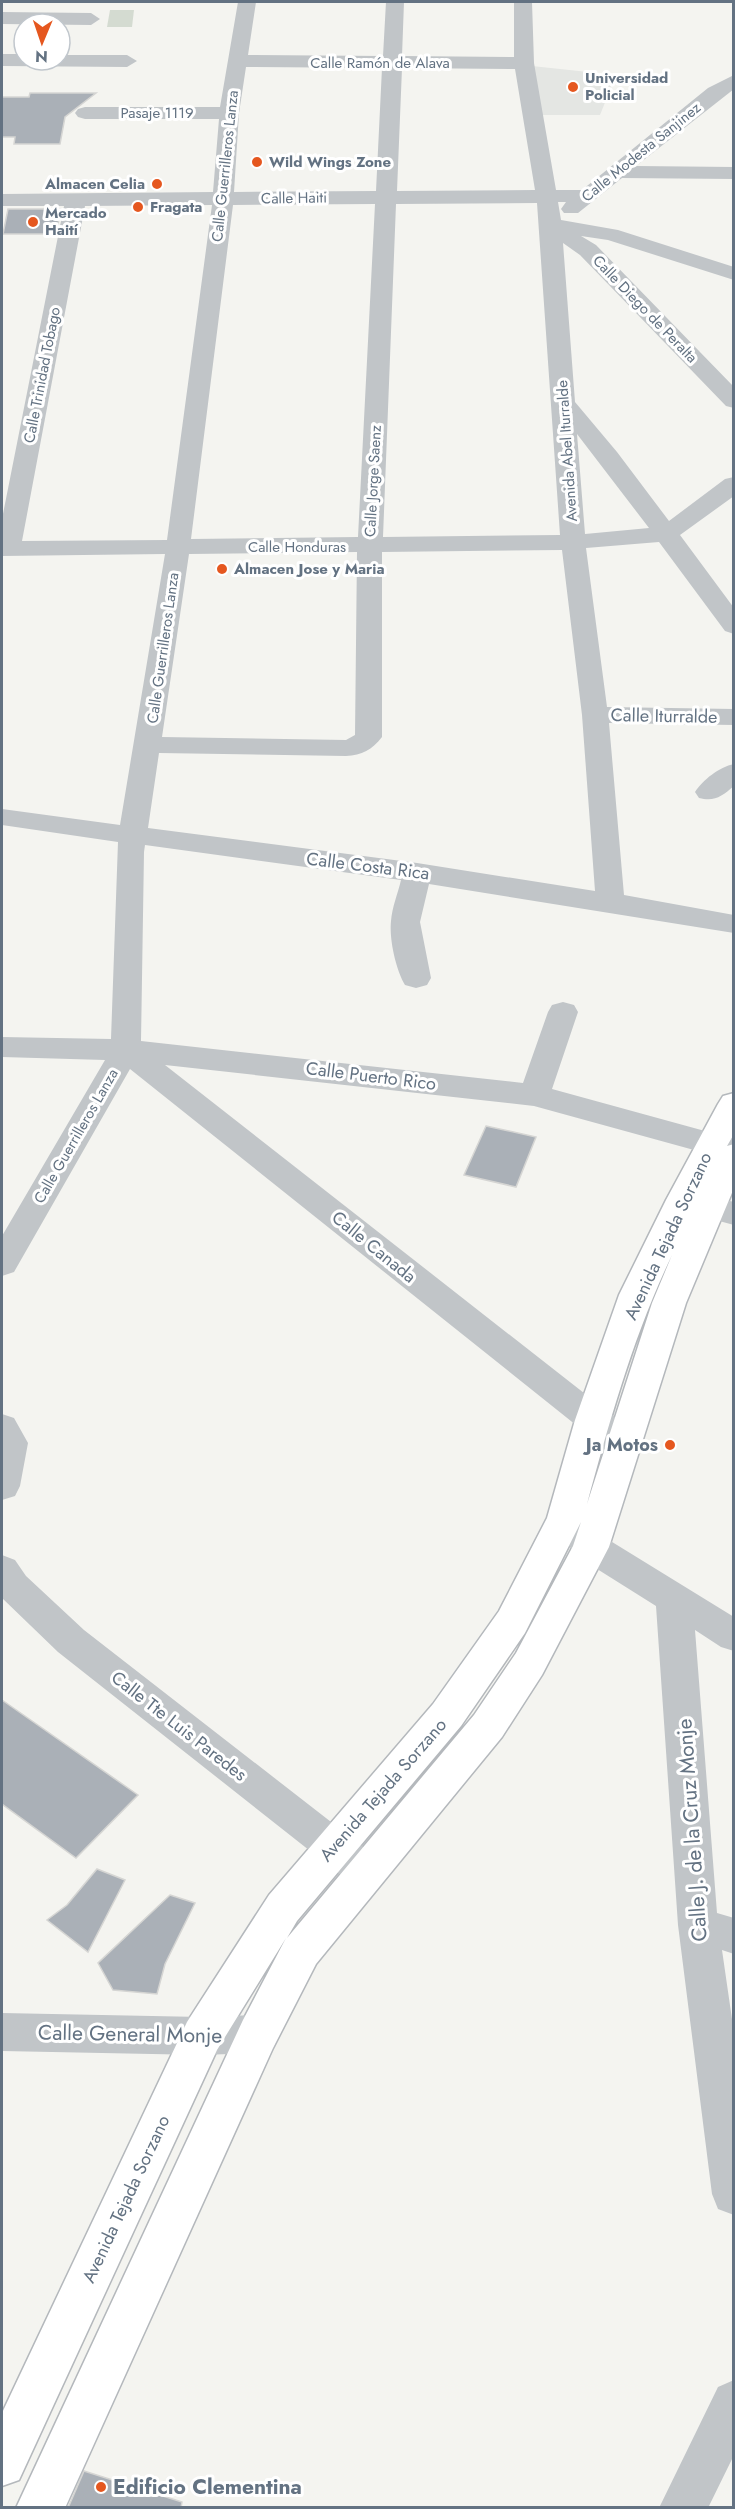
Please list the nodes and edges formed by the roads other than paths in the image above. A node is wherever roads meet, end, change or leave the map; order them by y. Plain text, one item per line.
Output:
1 (247, 2) edge
2 (395, 2) edge
3 (523, 2) edge
4 (2, 18) edge
5 (91, 19) dead end
6 (2, 60) edge
7 (127, 61) dead end
8 (236, 61) junction
9 (392, 63) junction
10 (524, 63) junction
11 (734, 81) edge
12 (85, 113) dead end
13 (229, 113) junction
14 (617, 172) junction
15 (734, 173) edge
16 (545, 195) junction
17 (587, 196) junction
18 (386, 197) junction
19 (223, 199) junction
20 (2, 200) edge
21 (76, 200) junction
22 (551, 225) junction
23 (734, 274) edge
24 (734, 401) edge
25 (564, 404) junction
26 (734, 484) edge
27 (665, 534) junction
28 (573, 542) junction
29 (370, 546) junction
30 (178, 548) junction
31 (5, 549) edge
32 (734, 626) edge
33 (595, 715) junction
34 (734, 717) edge
35 (148, 746) junction
36 (734, 772) edge
37 (709, 792) dead end
38 (2, 817) edge
39 (133, 836) junction
40 (417, 872) junction
41 (610, 900) junction
42 (734, 924) edge
43 (417, 978) dead end
44 (563, 1012) dead end
45 (2, 1047) edge
46 (126, 1050) junction
47 (534, 1095) junction
48 (734, 1104) edge
49 (726, 1149) edge
50 (707, 1208) edge
51 (2, 1264) edge
52 (592, 1420) junction
53 (2, 1427) edge
54 (622, 1443) junction
55 (2, 1486) edge
56 (565, 1518) junction
57 (591, 1547) junction
58 (2, 1570) edge
59 (674, 1602) junction
60 (734, 1636) edge
61 (333, 1847) junction
62 (366, 1872) junction
63 (716, 1931) edge
64 (2, 2032) edge
65 (258, 2034) junction
66 (202, 2036) junction
67 (734, 2194) edge
68 (734, 2403) edge
69 (2, 2463) edge
70 (40, 2508) edge
71 (683, 2508) edge

1 - 8 street, Calle Guerrilleros Lanza
2 - 9 street, Calle Jorge Saenz
3 - 10 street, Avenida Abel Iturralde
4 - 5 street
6 - 7 street
8 - 9 street, Calle Ramón de Alava
8 - 13 street, Calle Guerrilleros Lanza
9 - 10 street, Calle Ramón de Alava
9 - 18 street, Calle Jorge Saenz
10 - 16 street, Avenida Abel Iturralde
11 - 14 street, Calle Modesta Sanjinez
12 - 13 street, Pasaje 1119
13 - 19 street, Calle Guerrilleros Lanza
14 - 15 street
14 - 17 street, Calle Modesta Sanjinez
16 - 17 street, Calle Haiti
16 - 18 street, Calle Haiti
16 - 22 street, Avenida Abel Iturralde
17 - 22 street, Calle Modesta Sanjinez
18 - 19 street, Calle Haiti
18 - 29 street, Calle Jorge Saenz
19 - 21 street, Calle Haiti
19 - 30 street, Calle Guerrilleros Lanza
20 - 21 street, Calle Haiti
21 - 31 street, Calle Trinidad Tobago
22 - 23 street
22 - 24 street, Calle Diego de Peralta
22 - 25 street, Avenida Abel Iturralde
25 - 27 street
25 - 28 street, Avenida Abel Iturralde
26 - 27 street
27 - 28 street, Calle Honduras
27 - 32 street
28 - 29 street, Calle Honduras
28 - 33 street, Avenida Abel Iturralde
29 - 30 street, Calle Honduras
29 - 35 street, Calle Jorge Saenz
30 - 31 street, Calle Honduras
30 - 35 street, Calle Guerrilleros Lanza
33 - 34 street, Calle Iturralde
33 - 41 street, Avenida Abel Iturralde
35 - 39 street, Calle Guerrilleros Lanza
36 - 37 street
38 - 39 street, Calle Costa Rica
39 - 40 street, Calle Costa Rica
39 - 46 street, Calle Guerrilleros Lanza
40 - 41 street, Calle Costa Rica
40 - 43 street
41 - 42 street, Calle Costa Rica
44 - 47 street
45 - 46 street, Calle Puerto Rico
46 - 47 street, Calle Puerto Rico
46 - 51 street, Calle Guerrilleros Lanza
46 - 52 street, Calle Canada
47 - 49 street, Calle Puerto Rico
48 - 49 main road, Avenida Tejada Sorzano
49 - 50 main road, Avenida Tejada Sorzano
50 - 52 main road, Avenida Tejada Sorzano
50 - 54 main road, Avenida Tejada Sorzano
52 - 54 street, Calle Canada
52 - 56 main road, Avenida Tejada Sorzano
53 - 55 street
54 - 57 main road, Avenida Tejada Sorzano
56 - 57 street
56 - 61 main road, Avenida Tejada Sorzano
57 - 59 street
57 - 62 main road, Avenida Tejada Sorzano
58 - 61 street, Calle Tte Luis Paredes
59 - 60 street
59 - 63 street, Calle J. de la Cruz Monje
61 - 62 street, Calle Tte Luis Paredes
61 - 66 main road, Avenida Tejada Sorzano
62 - 65 main road, Avenida Tejada Sorzano
63 - 67 street, Calle J. de la Cruz Monje
64 - 66 street, Calle General Monje
65 - 66 street, Calle General Monje
65 - 70 main road, Avenida Tejada Sorzano
66 - 69 main road, Avenida Tejada Sorzano
68 - 71 street

